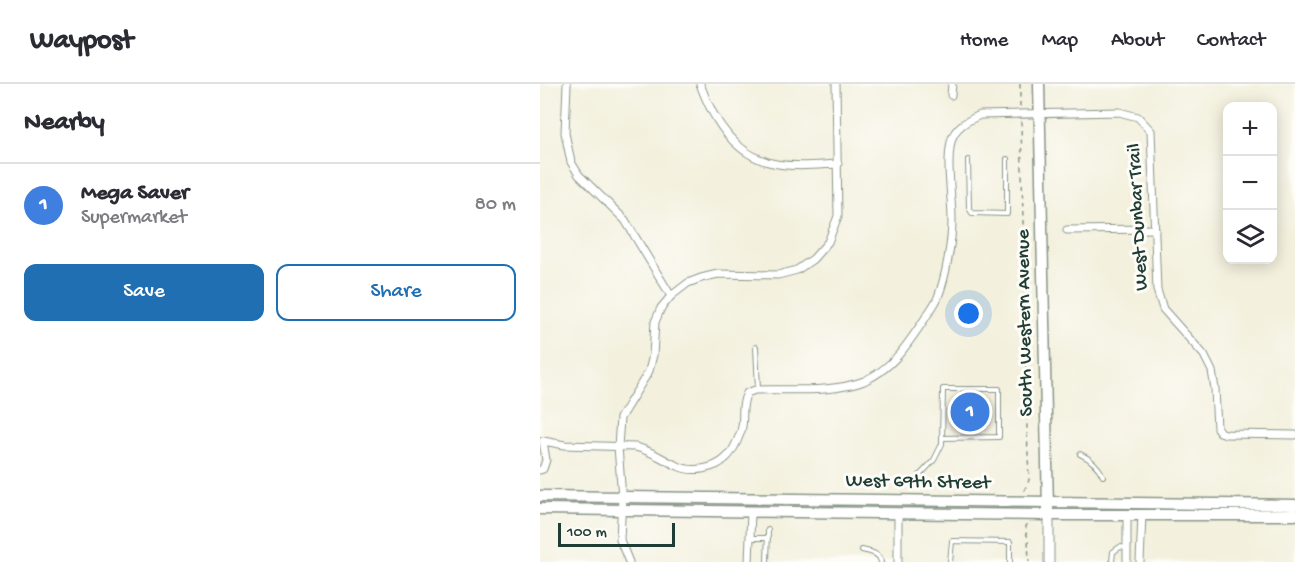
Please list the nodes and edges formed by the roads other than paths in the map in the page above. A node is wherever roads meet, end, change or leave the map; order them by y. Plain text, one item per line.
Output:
1 (567, 84) edge
2 (700, 84) edge
3 (836, 84) edge
4 (952, 84) edge
5 (1039, 84) edge
6 (951, 95) dead end
7 (1040, 113) junction
8 (1007, 159) dead end
9 (968, 160) dead end
10 (838, 164) junction
11 (1155, 229) junction
12 (1067, 230) dead end
13 (671, 296) junction
14 (756, 347) dead end
15 (758, 390) junction
16 (1295, 435) edge
17 (942, 438) junction
18 (542, 439) edge
19 (618, 447) junction
20 (1080, 454) dead end
21 (540, 470) edge
22 (920, 475) dead end
23 (1103, 476) dead end
24 (540, 496) edge
25 (622, 497) junction
26 (750, 498) junction
27 (1048, 503) junction
28 (1295, 505) edge
29 (540, 510) edge
30 (621, 510) junction
31 (751, 512) junction
32 (898, 514) junction
33 (1127, 514) junction
34 (1142, 514) junction
35 (1049, 515) junction
36 (1295, 515) edge
37 (768, 530) dead end
38 (750, 538) junction
39 (768, 538) junction
40 (1127, 548) junction
41 (862, 550) dead end
42 (629, 562) edge
43 (749, 562) edge
44 (767, 562) edge
45 (881, 562) edge
46 (898, 562) edge
47 (950, 562) edge
48 (1010, 562) edge
49 (1048, 562) edge
50 (1112, 562) edge
51 (1127, 562) edge
52 (1140, 562) edge

1 - 13 street
2 - 10 street
3 - 10 street
4 - 6 street
5 - 7 main road, South Western Avenue
7 - 11 street, West Dunbar Trail
7 - 15 street, West Dunbar Trail
7 - 27 main road, South Western Avenue
8 - 9 lane
10 - 13 street
11 - 12 street
11 - 16 street, West Dunbar Trail
13 - 19 street
14 - 15 lane
15 - 19 street
17 - 17 lane
17 - 22 lane
18 - 19 street
18 - 21 street
19 - 25 street
20 - 23 lane
24 - 25 main road, West 69th Street
25 - 26 main road, West 69th Street
25 - 30 street
26 - 27 main road, West 69th Street
26 - 31 main road
27 - 28 main road, West 69th Street
27 - 35 main road, South Western Avenue
29 - 30 main road, West 69th Street
30 - 31 main road, West 69th Street
30 - 42 street
31 - 32 main road, West 69th Street
31 - 38 street
32 - 35 main road, West 69th Street
32 - 46 street
33 - 34 main road, West 69th Street
33 - 35 main road, West 69th Street
33 - 40 street
34 - 36 main road, West 69th Street
34 - 52 street
35 - 49 street, South Western Avenue
37 - 39 lane
38 - 39 lane
38 - 43 street
39 - 44 lane
40 - 50 lane
40 - 51 street
41 - 45 lane
47 - 48 lane

